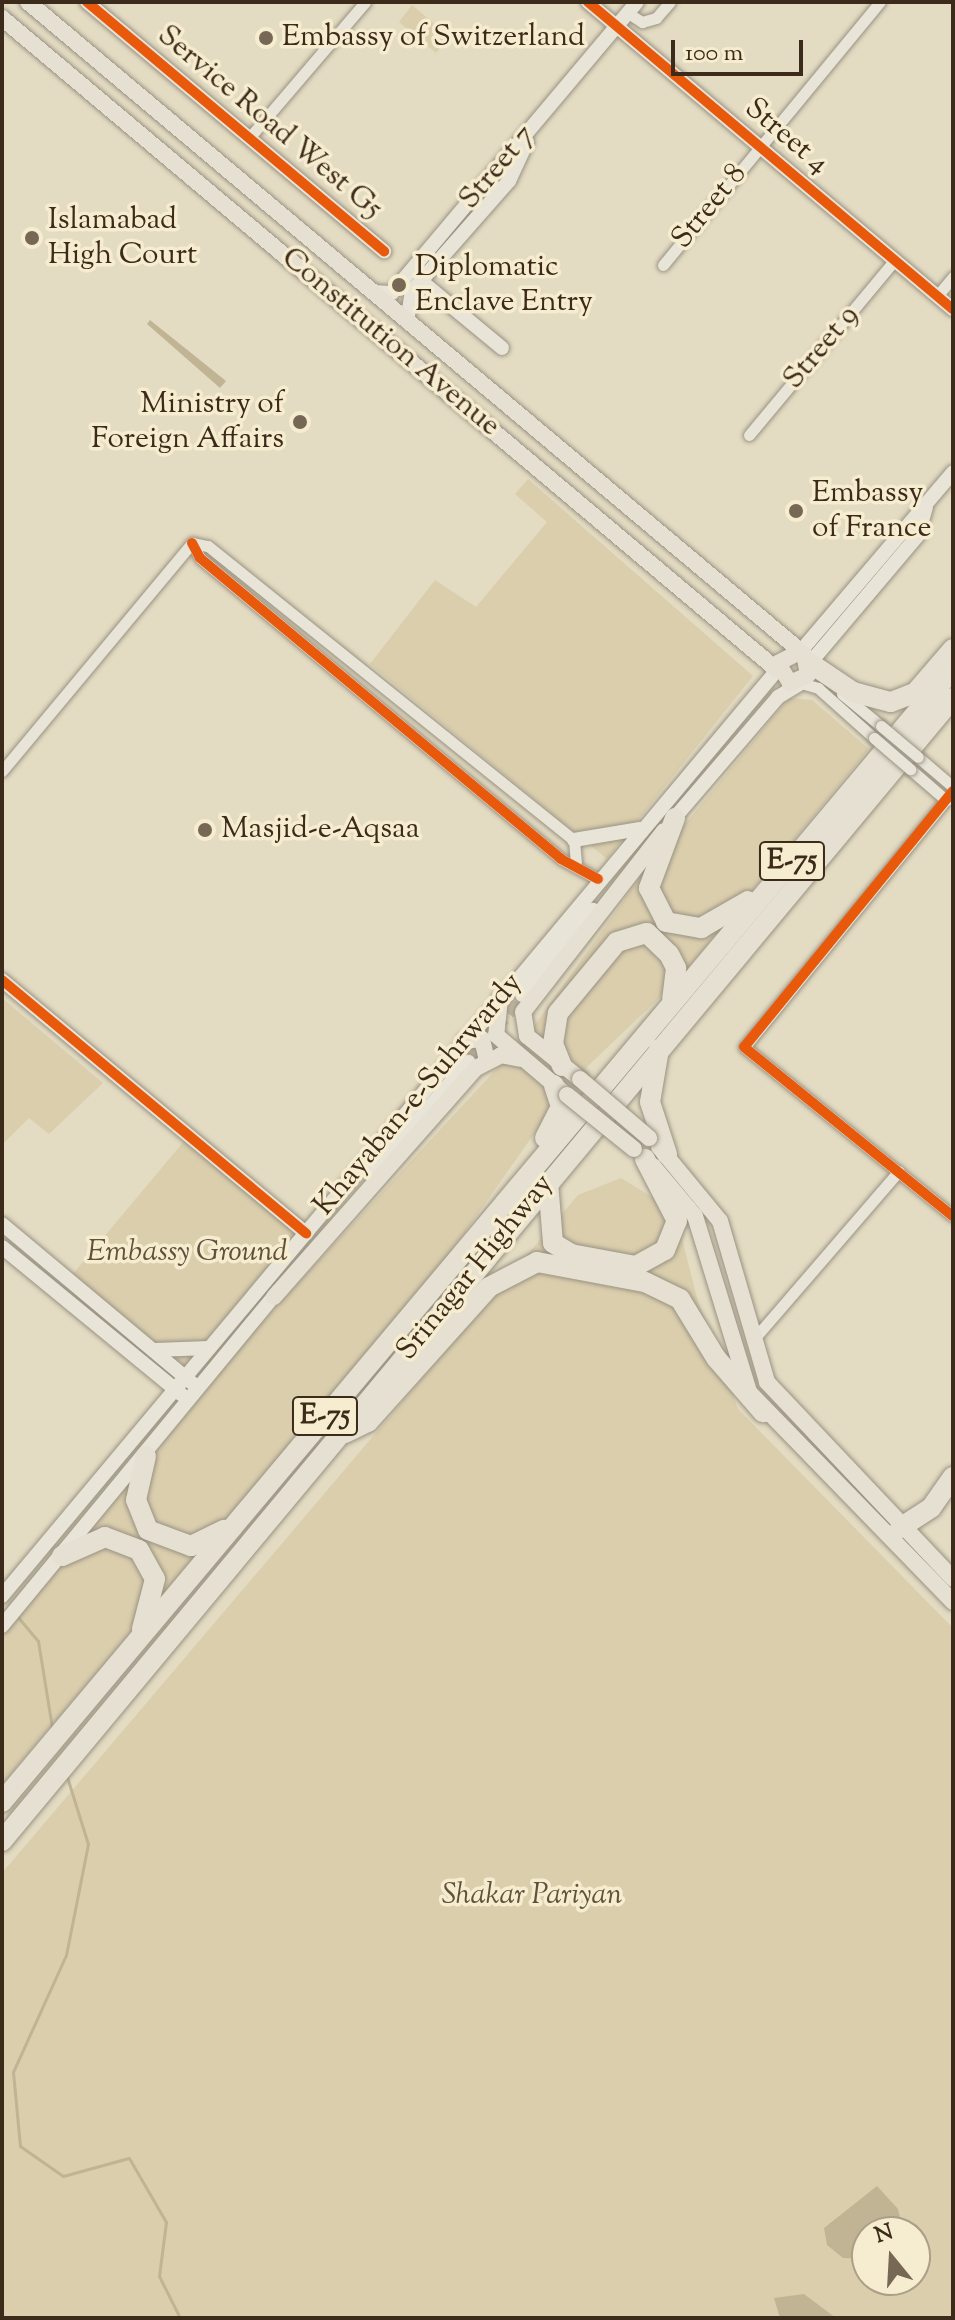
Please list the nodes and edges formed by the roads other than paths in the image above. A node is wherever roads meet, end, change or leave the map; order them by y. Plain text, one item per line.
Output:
1 (28, 2) edge
2 (87, 2) edge
3 (365, 2) edge
4 (588, 2) edge
5 (670, 2) edge
6 (880, 2) edge
7 (632, 7) edge
8 (2, 18) edge
9 (617, 26) junction
10 (536, 123) junction
11 (249, 138) junction
12 (761, 146) junction
13 (384, 251) dead end
14 (895, 260) junction
15 (663, 265) dead end
16 (953, 277) edge
17 (421, 281) junction
18 (371, 292) junction
19 (937, 296) junction
20 (953, 309) edge
21 (407, 322) junction
22 (502, 348) dead end
23 (749, 435) dead end
24 (953, 472) edge
25 (192, 543) junction
26 (953, 649) edge
27 (346, 661) junction
28 (805, 667) junction
29 (953, 669) edge
30 (777, 670) junction
31 (337, 672) junction
32 (364, 673) junction
33 (353, 685) junction
34 (953, 698) edge
35 (747, 706) junction
36 (761, 717) junction
37 (2, 771) edge
38 (951, 793) edge
39 (669, 825) junction
40 (642, 828) junction
41 (574, 840) junction
42 (576, 862) junction
43 (780, 874) junction
44 (598, 879) junction
45 (2, 980) edge
46 (500, 999) junction
47 (671, 1003) junction
48 (465, 1041) junction
49 (660, 1045) junction
50 (521, 1059) junction
51 (487, 1060) junction
52 (468, 1062) tunnel mouth
53 (562, 1066) junction
54 (560, 1090) junction
55 (639, 1154) junction
56 (667, 1154) junction
57 (899, 1171) junction
58 (548, 1182) junction
59 (953, 1216) edge
60 (2, 1224) edge
61 (306, 1233) junction
62 (2, 1247) edge
63 (468, 1248) junction
64 (274, 1297) junction
65 (751, 1341) junction
66 (210, 1347) junction
67 (151, 1349) junction
68 (181, 1384) junction
69 (195, 1396) junction
70 (763, 1412) junction
71 (336, 1438) junction
72 (146, 1456) junction
73 (953, 1477) edge
74 (234, 1523) junction
75 (900, 1528) junction
76 (62, 1556) junction
77 (953, 1579) edge
78 (2, 1596) edge
79 (953, 1602) edge
80 (2, 1626) edge
81 (139, 1641) junction
82 (40, 1795) junction
83 (3, 1802) edge
84 (2, 1833) edge
85 (2, 1841) edge

1 - 18 main road, Constitution Avenue
2 - 11 street, Service Road West G5
3 - 11 street
4 - 9 street, Street 4
5 - 7 street
6 - 12 street, Street 8
7 - 9 street, Street 7
8 - 30 main road, Constitution Avenue
9 - 10 street, Street 7
9 - 12 street, Street 4
10 - 17 street
10 - 18 street, Street 7
11 - 13 street, Service Road West G5
12 - 14 street, Street 4
12 - 15 street, Street 8
14 - 19 street, Street 4
14 - 23 street, Street 9
16 - 19 street
17 - 21 street
17 - 22 street
18 - 21 main road, Constitution Avenue
19 - 20 street, Street 4
21 - 28 main road, Constitution Avenue
24 - 28 street, Khayaban-e-Suhrwardy
25 - 27 street
25 - 31 street
25 - 37 street
26 - 28 highway
27 - 31 street
27 - 32 street
28 - 30 main road, Constitution Avenue
28 - 30 main road
28 - 36 street, Khayaban-e-Suhrwardy
28 - 38 street, Constitution Avenue, bridge
28 - 38 street, Constitution Avenue, bridge
29 - 43 highway, Srinagar Highway / E-75
30 - 35 street, Khayaban-e-Suhrwardy
31 - 33 street
32 - 33 street
32 - 41 street
33 - 42 street
34 - 49 highway, Srinagar Highway / E-75
35 - 36 street
35 - 40 street, Khayaban-e-Suhrwardy
36 - 39 street, Khayaban-e-Suhrwardy
38 - 57 street
39 - 43 highway
39 - 53 main road, Khayaban-e-Suhrwardy
40 - 41 street
40 - 44 street, Khayaban-e-Suhrwardy
41 - 42 street
42 - 44 street
43 - 47 highway, Srinagar Highway / E-75
44 - 46 street, Khayaban-e-Suhrwardy
45 - 61 street
46 - 48 street, Khayaban-e-Suhrwardy
46 - 50 main road
47 - 53 highway
47 - 63 highway, Srinagar Highway / E-75
48 - 51 main road
48 - 61 street, Khayaban-e-Suhrwardy
49 - 56 highway
49 - 58 highway, Srinagar Highway / E-75
50 - 51 main road
50 - 54 main road
51 - 64 main road
52 - 64 street
53 - 56 main road, bridge
54 - 55 main road, bridge
54 - 63 highway
55 - 58 highway
55 - 70 main road
56 - 65 main road
57 - 59 street
57 - 65 street
58 - 71 highway, Srinagar Highway / E-75
60 - 67 street
61 - 66 street, Khayaban-e-Suhrwardy
62 - 68 street
63 - 74 highway, Srinagar Highway / E-75
64 - 69 street
65 - 75 main road
66 - 67 street
66 - 68 street, Khayaban-e-Suhrwardy
67 - 68 street
68 - 69 street
68 - 78 street, Khayaban-e-Suhrwardy
69 - 72 street
70 - 71 highway
70 - 79 main road
71 - 82 highway, Srinagar Highway / E-75
72 - 74 highway
72 - 76 street
73 - 75 highway
74 - 81 highway, Srinagar Highway / E-75
75 - 77 main road
76 - 80 street
76 - 81 highway
81 - 83 highway, Srinagar Highway / E-75
82 - 84 highway
82 - 85 highway, Srinagar Highway / E-75

